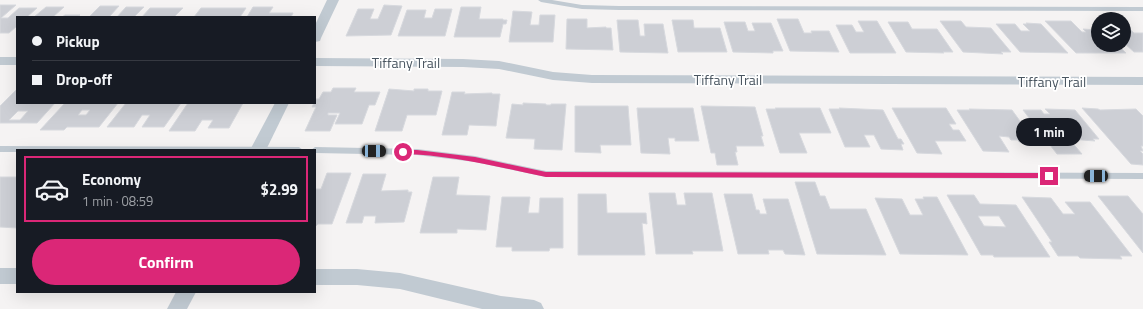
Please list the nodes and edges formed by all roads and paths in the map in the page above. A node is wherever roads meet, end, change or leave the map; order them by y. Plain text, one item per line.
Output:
1 (333, 0) edge
2 (541, 0) edge
3 (1143, 9) edge
4 (316, 36) edge
5 (0, 61) edge
6 (16, 61) edge
7 (316, 62) edge
8 (1143, 81) edge
9 (282, 104) edge
10 (0, 149) edge
11 (16, 149) edge
12 (259, 149) edge
13 (316, 150) edge
14 (1143, 176) edge
15 (0, 276) edge
16 (16, 276) edge
17 (316, 277) edge
18 (185, 293) edge
19 (177, 309) edge
20 (534, 309) edge

1 - 4 street
2 - 3 lane
5 - 6 street
7 - 8 street, Tiffany Trail
9 - 12 street
10 - 11 lane
13 - 14 lane
15 - 16 street
17 - 20 street
18 - 19 street

